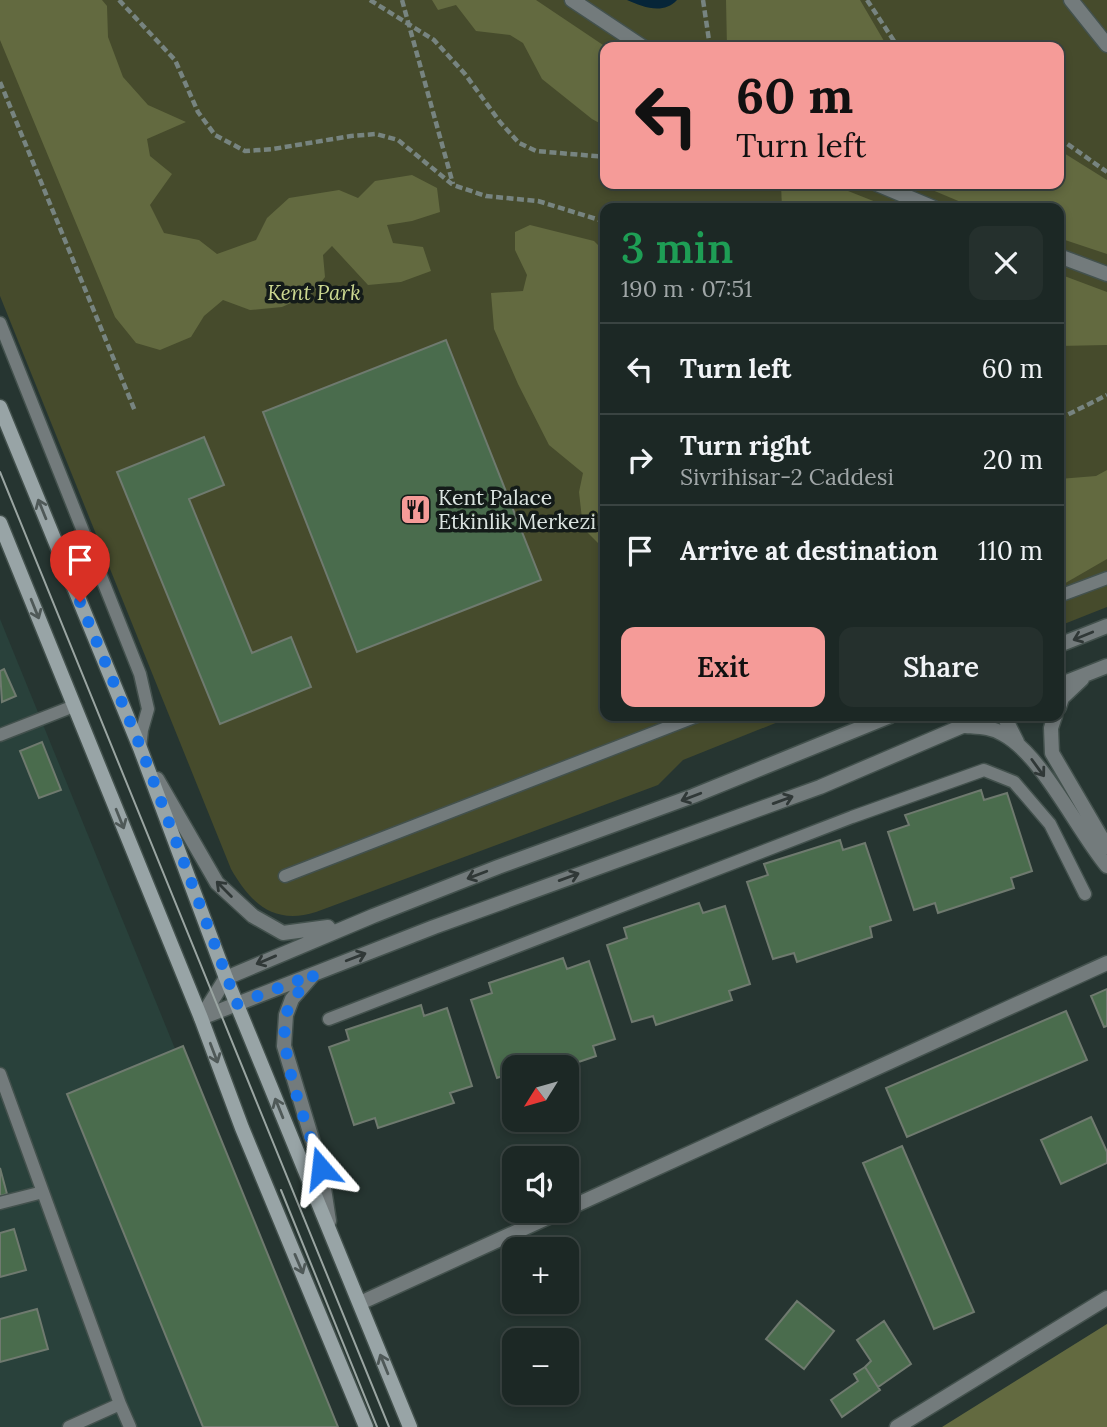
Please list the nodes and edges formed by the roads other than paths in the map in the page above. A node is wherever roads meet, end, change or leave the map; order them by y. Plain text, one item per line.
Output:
1 (572, 0) edge
2 (1071, 0) edge
3 (635, 42) edge
4 (1107, 45) edge
5 (889, 189) edge
6 (922, 203) edge
7 (1064, 258) edge
8 (1107, 274) edge
9 (0, 323) edge
10 (0, 407) edge
11 (0, 523) edge
12 (1107, 578) edge
13 (1064, 594) edge
14 (1107, 626) edge
15 (1064, 644) edge
16 (1107, 666) edge
17 (1090, 672) junction
18 (1064, 683) edge
19 (1064, 696) edge
20 (74, 706) junction
21 (684, 721) edge
22 (878, 721) edge
23 (974, 721) edge
24 (1007, 721) edge
25 (1051, 721) edge
26 (961, 726) junction
27 (0, 735) edge
28 (1020, 747) junction
29 (141, 748) junction
30 (1107, 847) edge
31 (1107, 866) edge
32 (285, 876) dead end
33 (1086, 894) dead end
34 (373, 916) junction
35 (1107, 963) edge
36 (315, 974) junction
37 (226, 978) junction
38 (237, 1004) junction
39 (201, 1018) junction
40 (330, 1019) dead end
41 (0, 1074) edge
42 (43, 1192) junction
43 (0, 1203) edge
44 (579, 1204) edge
45 (536, 1223) edge
46 (331, 1233) junction
47 (1107, 1298) edge
48 (360, 1303) junction
49 (120, 1404) junction
50 (69, 1427) edge
51 (130, 1427) edge
52 (366, 1427) edge
53 (410, 1427) edge
54 (897, 1427) edge

1 - 3 street
2 - 4 street
5 - 6 street
7 - 8 street
9 - 29 lane
29 -> 10 main road
11 -> 20 main road
12 - 13 lane
14 -> 15 street
16 - 17 street
17 - 18 street
17 - 19 street
20 - 27 lane
20 -> 39 main road
21 - 32 lane
22 -> 34 street
23 - 26 street
24 - 28 street
25 - 30 street
26 - 28 street
36 -> 26 street
28 -> 31 street
34 -> 29 street
29 - 37 main road
33 - 40 lane
34 -> 37 street
35 - 44 street
36 - 38 street
36 - 46 street
37 - 38 main road
37 - 39 street
38 - 39 street
46 -> 38 main road
39 -> 52 main road
41 - 42 lane
42 - 43 lane
42 - 49 lane
45 - 48 street
46 - 48 main road
47 - 54 street
53 -> 48 main road
49 - 50 lane
49 - 51 lane

